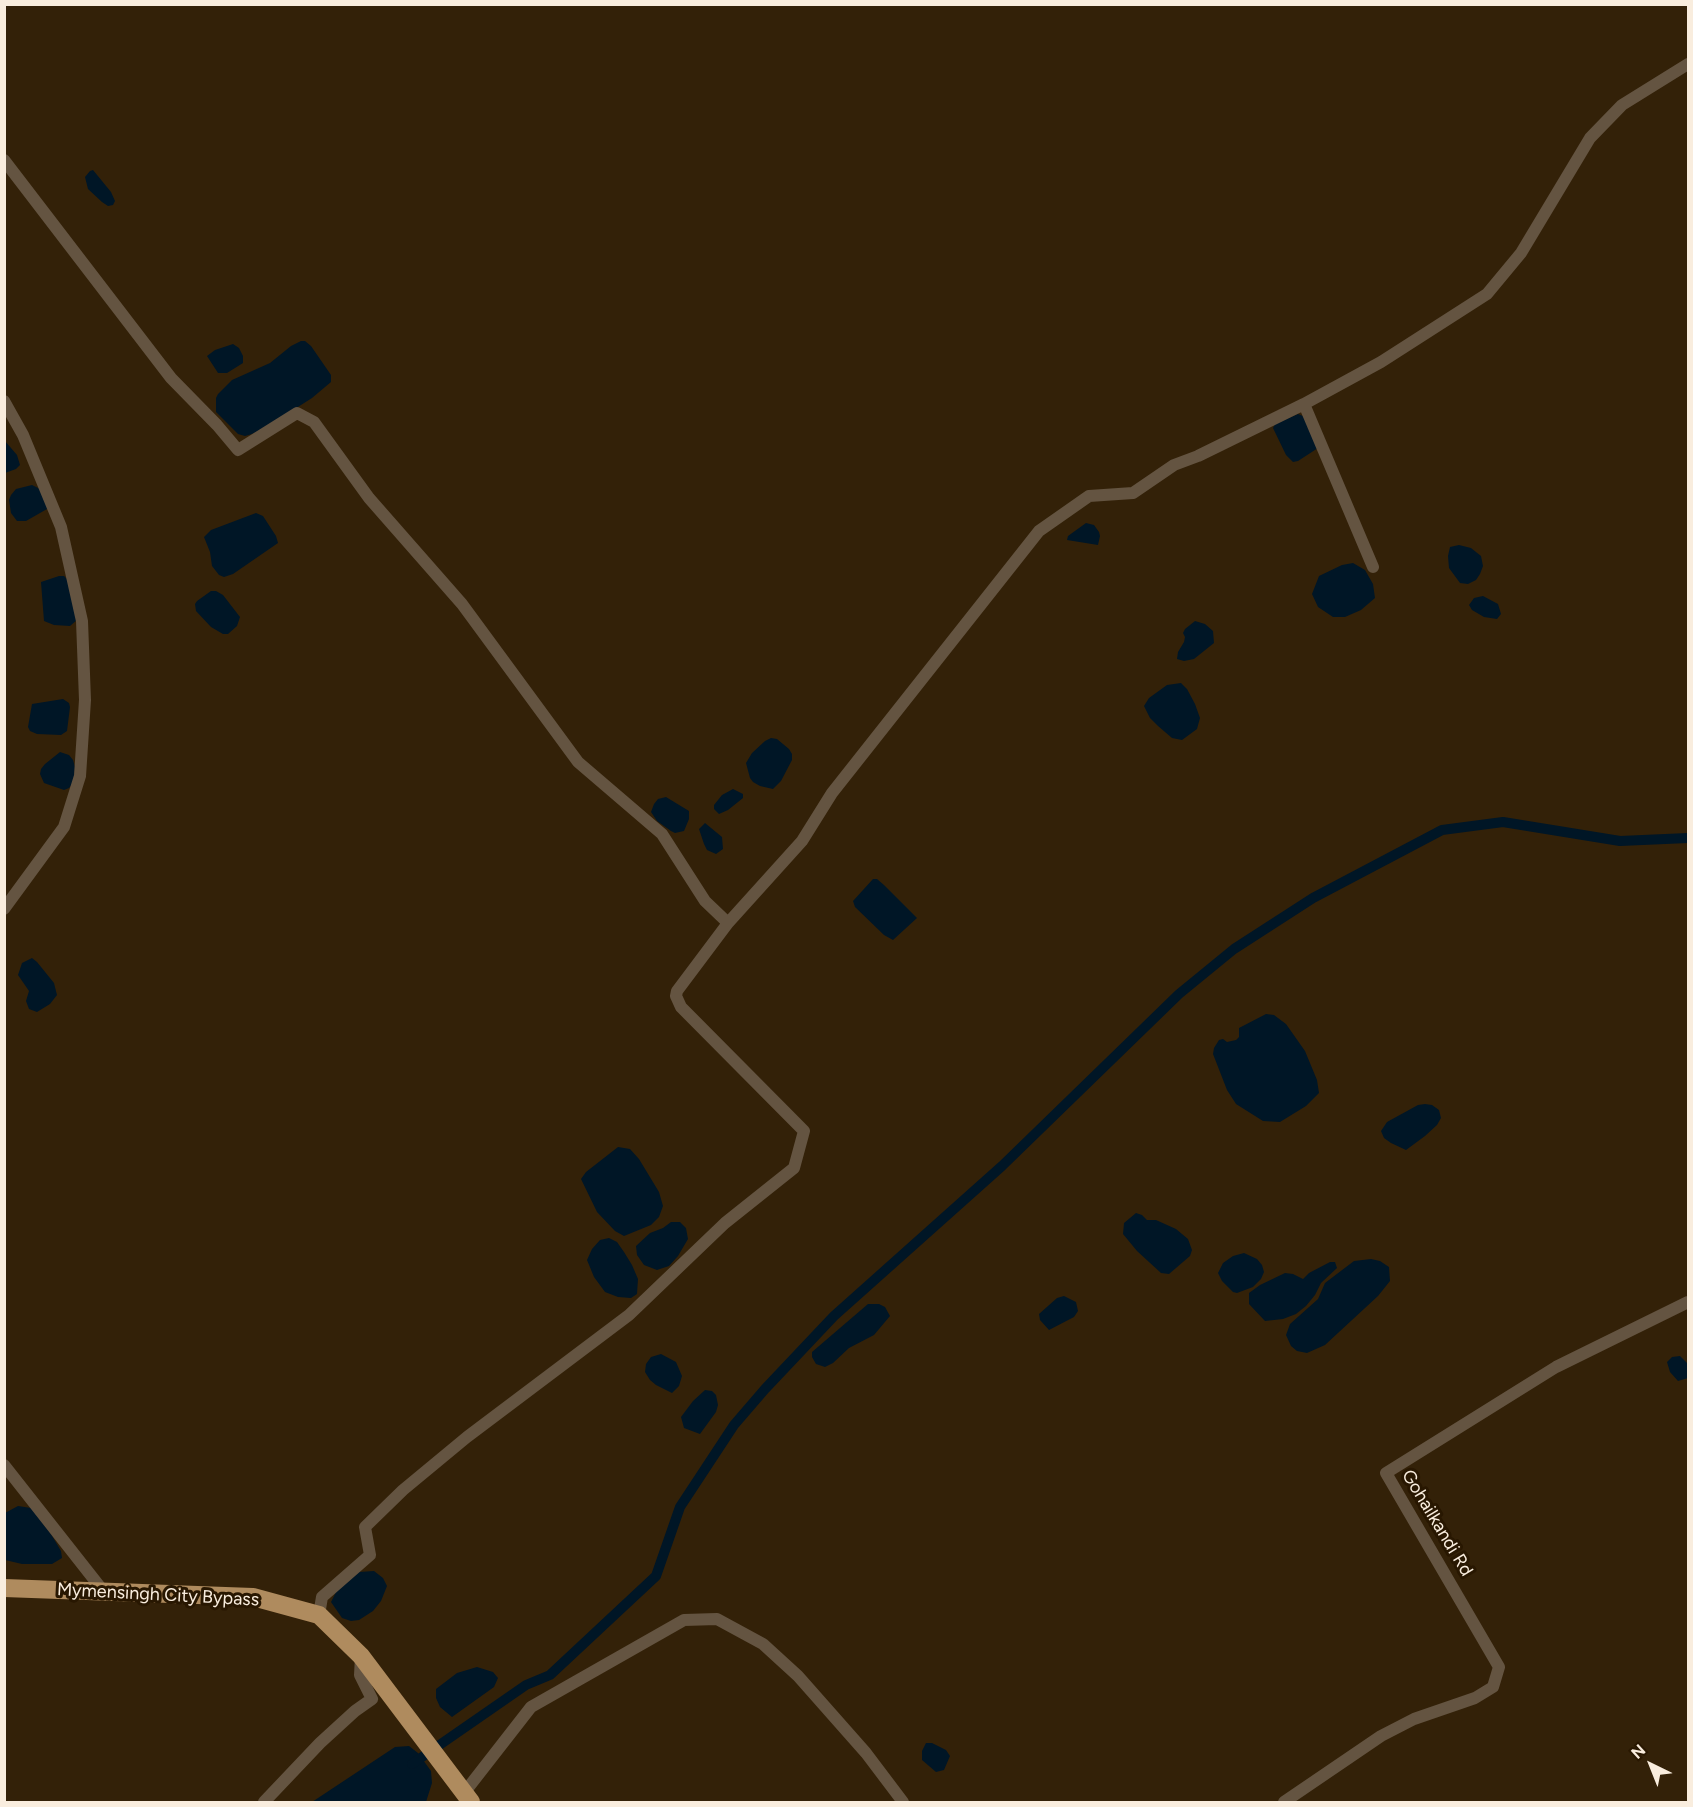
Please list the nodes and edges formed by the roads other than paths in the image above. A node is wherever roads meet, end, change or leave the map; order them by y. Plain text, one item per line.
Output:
1 (1689, 64) edge
2 (4, 160) edge
3 (4, 400) edge
4 (1304, 404) junction
5 (1373, 567) dead end
6 (4, 909) edge
7 (728, 923) junction
8 (1689, 1302) edge
9 (4, 1465) edge
10 (4, 1588) edge
11 (104, 1592) junction
12 (319, 1615) junction
13 (361, 1656) junction
14 (467, 1798) edge
15 (264, 1803) edge
16 (903, 1803) edge
17 (1284, 1803) edge

1 - 4 street
2 - 7 street
3 - 6 street
4 - 5 street
4 - 7 street
7 - 12 street
8 - 17 street, Gohailkandi Rd
9 - 11 street
10 - 11 highway, Mymensingh City Bypass
11 - 12 highway, Mymensingh City Bypass
12 - 13 highway, Mymensingh City Bypass
13 - 14 highway, Mymensingh City Bypass
13 - 15 street
14 - 16 street

